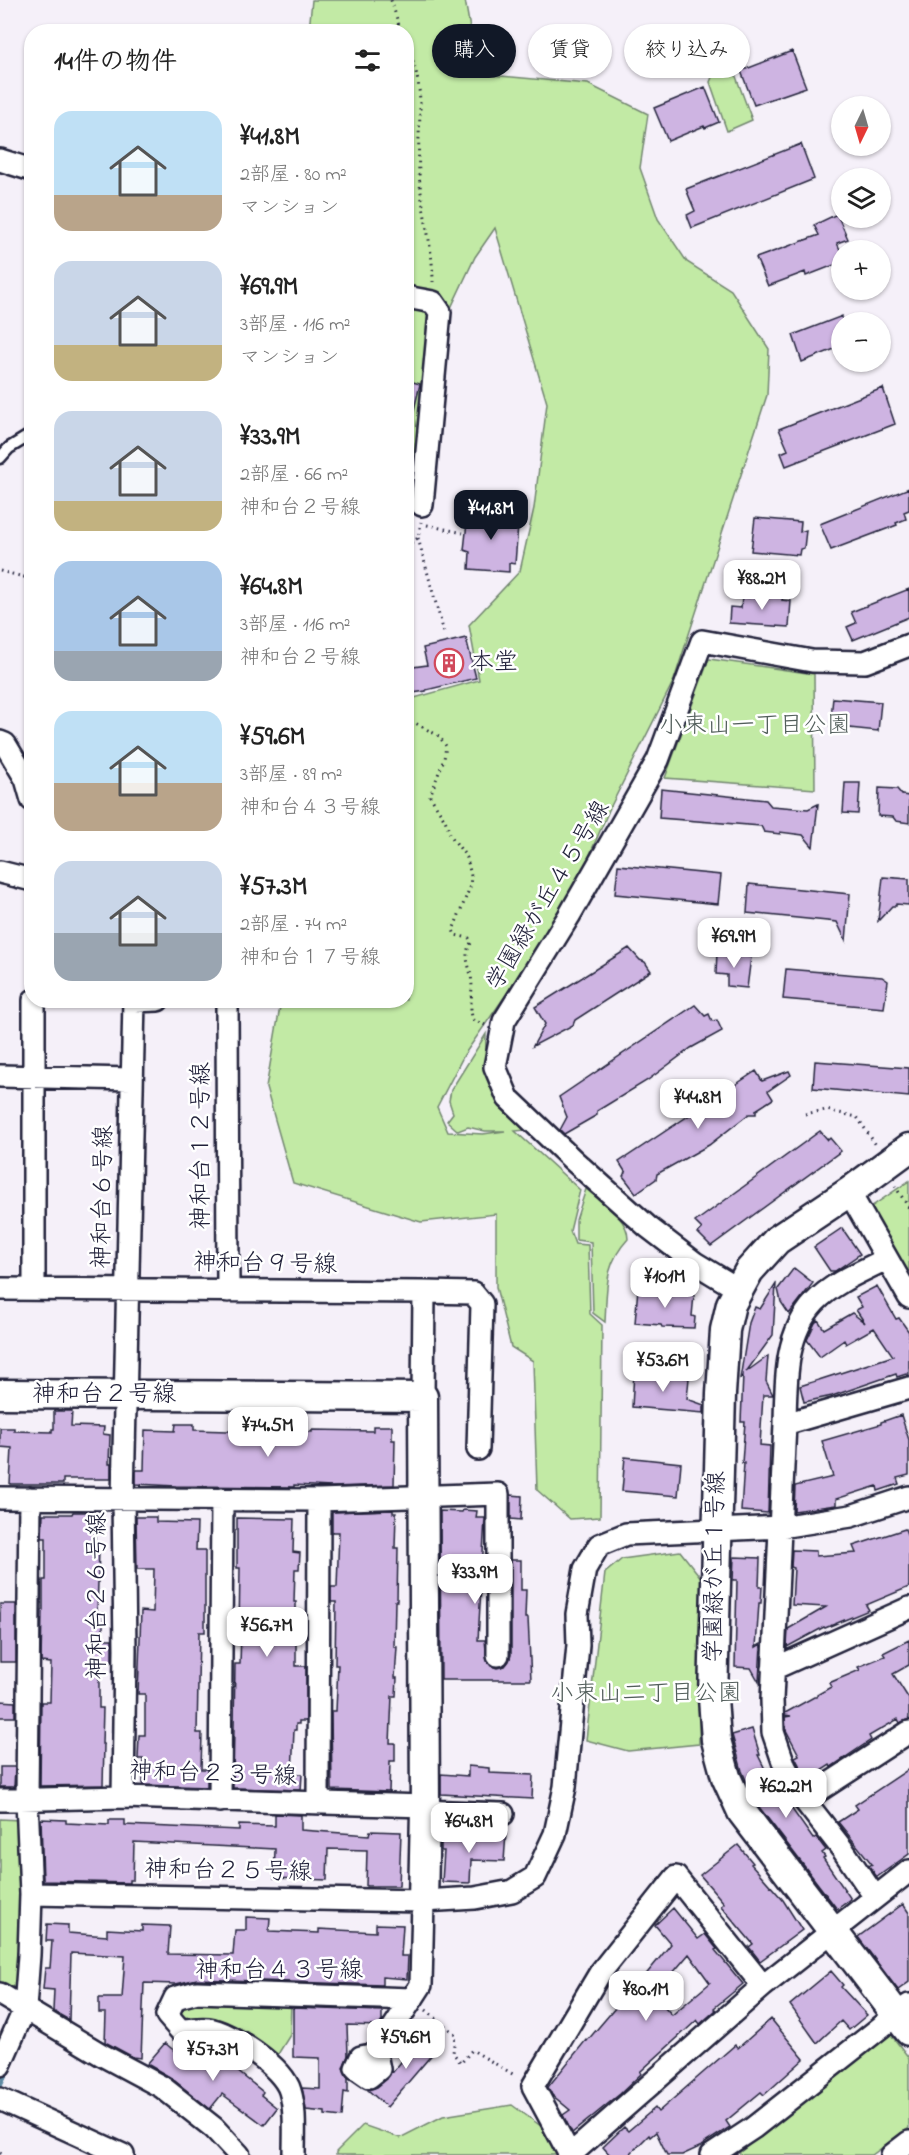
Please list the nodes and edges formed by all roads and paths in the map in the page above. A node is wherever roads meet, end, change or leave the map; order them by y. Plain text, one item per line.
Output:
1 (392, 0) edge
2 (399, 24) edge
3 (414, 61) edge
4 (0, 160) edge
5 (24, 168) edge
6 (433, 273) dead end
7 (414, 298) edge
8 (24, 439) edge
9 (0, 458) edge
10 (421, 514) junction
11 (463, 533) dead end
12 (418, 538) junction
13 (414, 541) edge
14 (0, 571) edge
15 (24, 577) edge
16 (444, 633) dead end
17 (909, 645) edge
18 (414, 722) edge
19 (0, 742) edge
20 (24, 775) edge
21 (0, 872) edge
22 (24, 878) edge
23 (34, 1008) edge
24 (134, 1008) edge
25 (227, 1008) edge
26 (473, 1020) dead end
27 (0, 1076) edge
28 (35, 1077) junction
29 (131, 1079) junction
30 (805, 1114) dead end
31 (898, 1156) edge
32 (849, 1192) junction
33 (906, 1201) dead end
34 (909, 1208) edge
35 (886, 1259) junction
36 (0, 1289) edge
37 (34, 1289) junction
38 (128, 1289) junction
39 (738, 1289) junction
40 (228, 1291) junction
41 (424, 1292) junction
42 (909, 1297) edge
43 (909, 1388) edge
44 (0, 1394) edge
45 (125, 1395) junction
46 (423, 1397) junction
47 (785, 1424) junction
48 (478, 1449) dead end
49 (423, 1496) junction
50 (909, 1497) edge
51 (0, 1498) edge
52 (30, 1498) junction
53 (123, 1498) junction
54 (222, 1499) junction
55 (319, 1500) junction
56 (780, 1527) junction
57 (716, 1530) junction
58 (909, 1608) edge
59 (498, 1655) dead end
60 (773, 1669) junction
61 (909, 1732) edge
62 (123, 1797) junction
63 (0, 1800) edge
64 (27, 1800) junction
65 (804, 1800) junction
66 (220, 1801) junction
67 (318, 1803) junction
68 (425, 1809) junction
69 (504, 1814) dead end
70 (909, 1871) edge
71 (31, 1894) junction
72 (875, 1897) junction
73 (423, 1901) junction
74 (831, 1930) junction
75 (763, 1986) junction
76 (0, 1994) edge
77 (412, 1999) junction
78 (25, 2008) junction
79 (905, 2017) edge
80 (376, 2054) dead end
81 (0, 2065) edge
82 (533, 2086) junction
83 (0, 2099) edge
84 (123, 2155) edge
85 (239, 2155) edge
86 (294, 2155) edge
87 (570, 2155) edge
88 (711, 2155) edge

1 - 2 path
3 - 6 path
4 - 5 street
7 - 10 street
8 - 9 lane
10 - 11 path
10 - 12 path
12 - 13 path
12 - 16 path
14 - 15 path
17 - 39 street, 学園緑が丘４５号線
18 - 26 path
19 - 20 street
21 - 22 street
23 - 28 street
24 - 29 street, 神和台６号線
25 - 40 street, 神和台１２号線
27 - 28 street
28 - 29 street
28 - 37 street
29 - 38 street, 神和台６号線
30 - 31 path
31 - 32 street, 学園緑が丘１号線
32 - 35 street
32 - 39 street, 学園緑が丘１号線
33 - 34 path
35 - 42 street
35 - 47 street
36 - 37 street, 神和台９号線
37 - 38 street, 神和台９号線
38 - 40 street, 神和台９号線
38 - 45 street, 神和台６号線
39 - 57 street, 学園緑が丘１号線
40 - 41 street, 神和台９号線
41 - 46 street
41 - 48 street, 神和台９号線
43 - 47 street
44 - 45 street, 神和台２号線
45 - 46 street, 神和台２号線
45 - 53 street, 神和台２６号線
46 - 49 street
47 - 56 street
49 - 55 street
49 - 59 street
49 - 68 street
50 - 56 street, 神和台２５号線
51 - 52 street
52 - 53 street
52 - 64 street
53 - 54 street
53 - 62 street, 神和台２６号線
54 - 55 street
54 - 66 street
55 - 67 street
56 - 57 street, 神和台２５号線
56 - 60 street
57 - 73 street, 神和台２５号線
57 - 74 street, 学園緑が丘１号線
58 - 60 street
60 - 65 street
61 - 65 street
62 - 64 street, 神和台２３号線
62 - 66 street, 神和台２３号線
63 - 64 street, 神和台２３号線
64 - 71 street
65 - 72 street
66 - 67 street, 神和台２３号線
67 - 68 street, 神和台２３号線
68 - 69 street, 神和台２３号線
68 - 73 street
70 - 72 street
71 - 73 street, 神和台２５号線
71 - 78 street
72 - 74 street
73 - 77 street
74 - 75 street
74 - 79 street, 学園緑が丘１号線
75 - 82 street
75 - 87 street
76 - 78 street
77 - 80 street
77 - 82 path
77 - 86 street, 神和台４３号線
78 - 81 street
78 - 85 street
79 - 88 street
82 - 87 street
83 - 84 street

